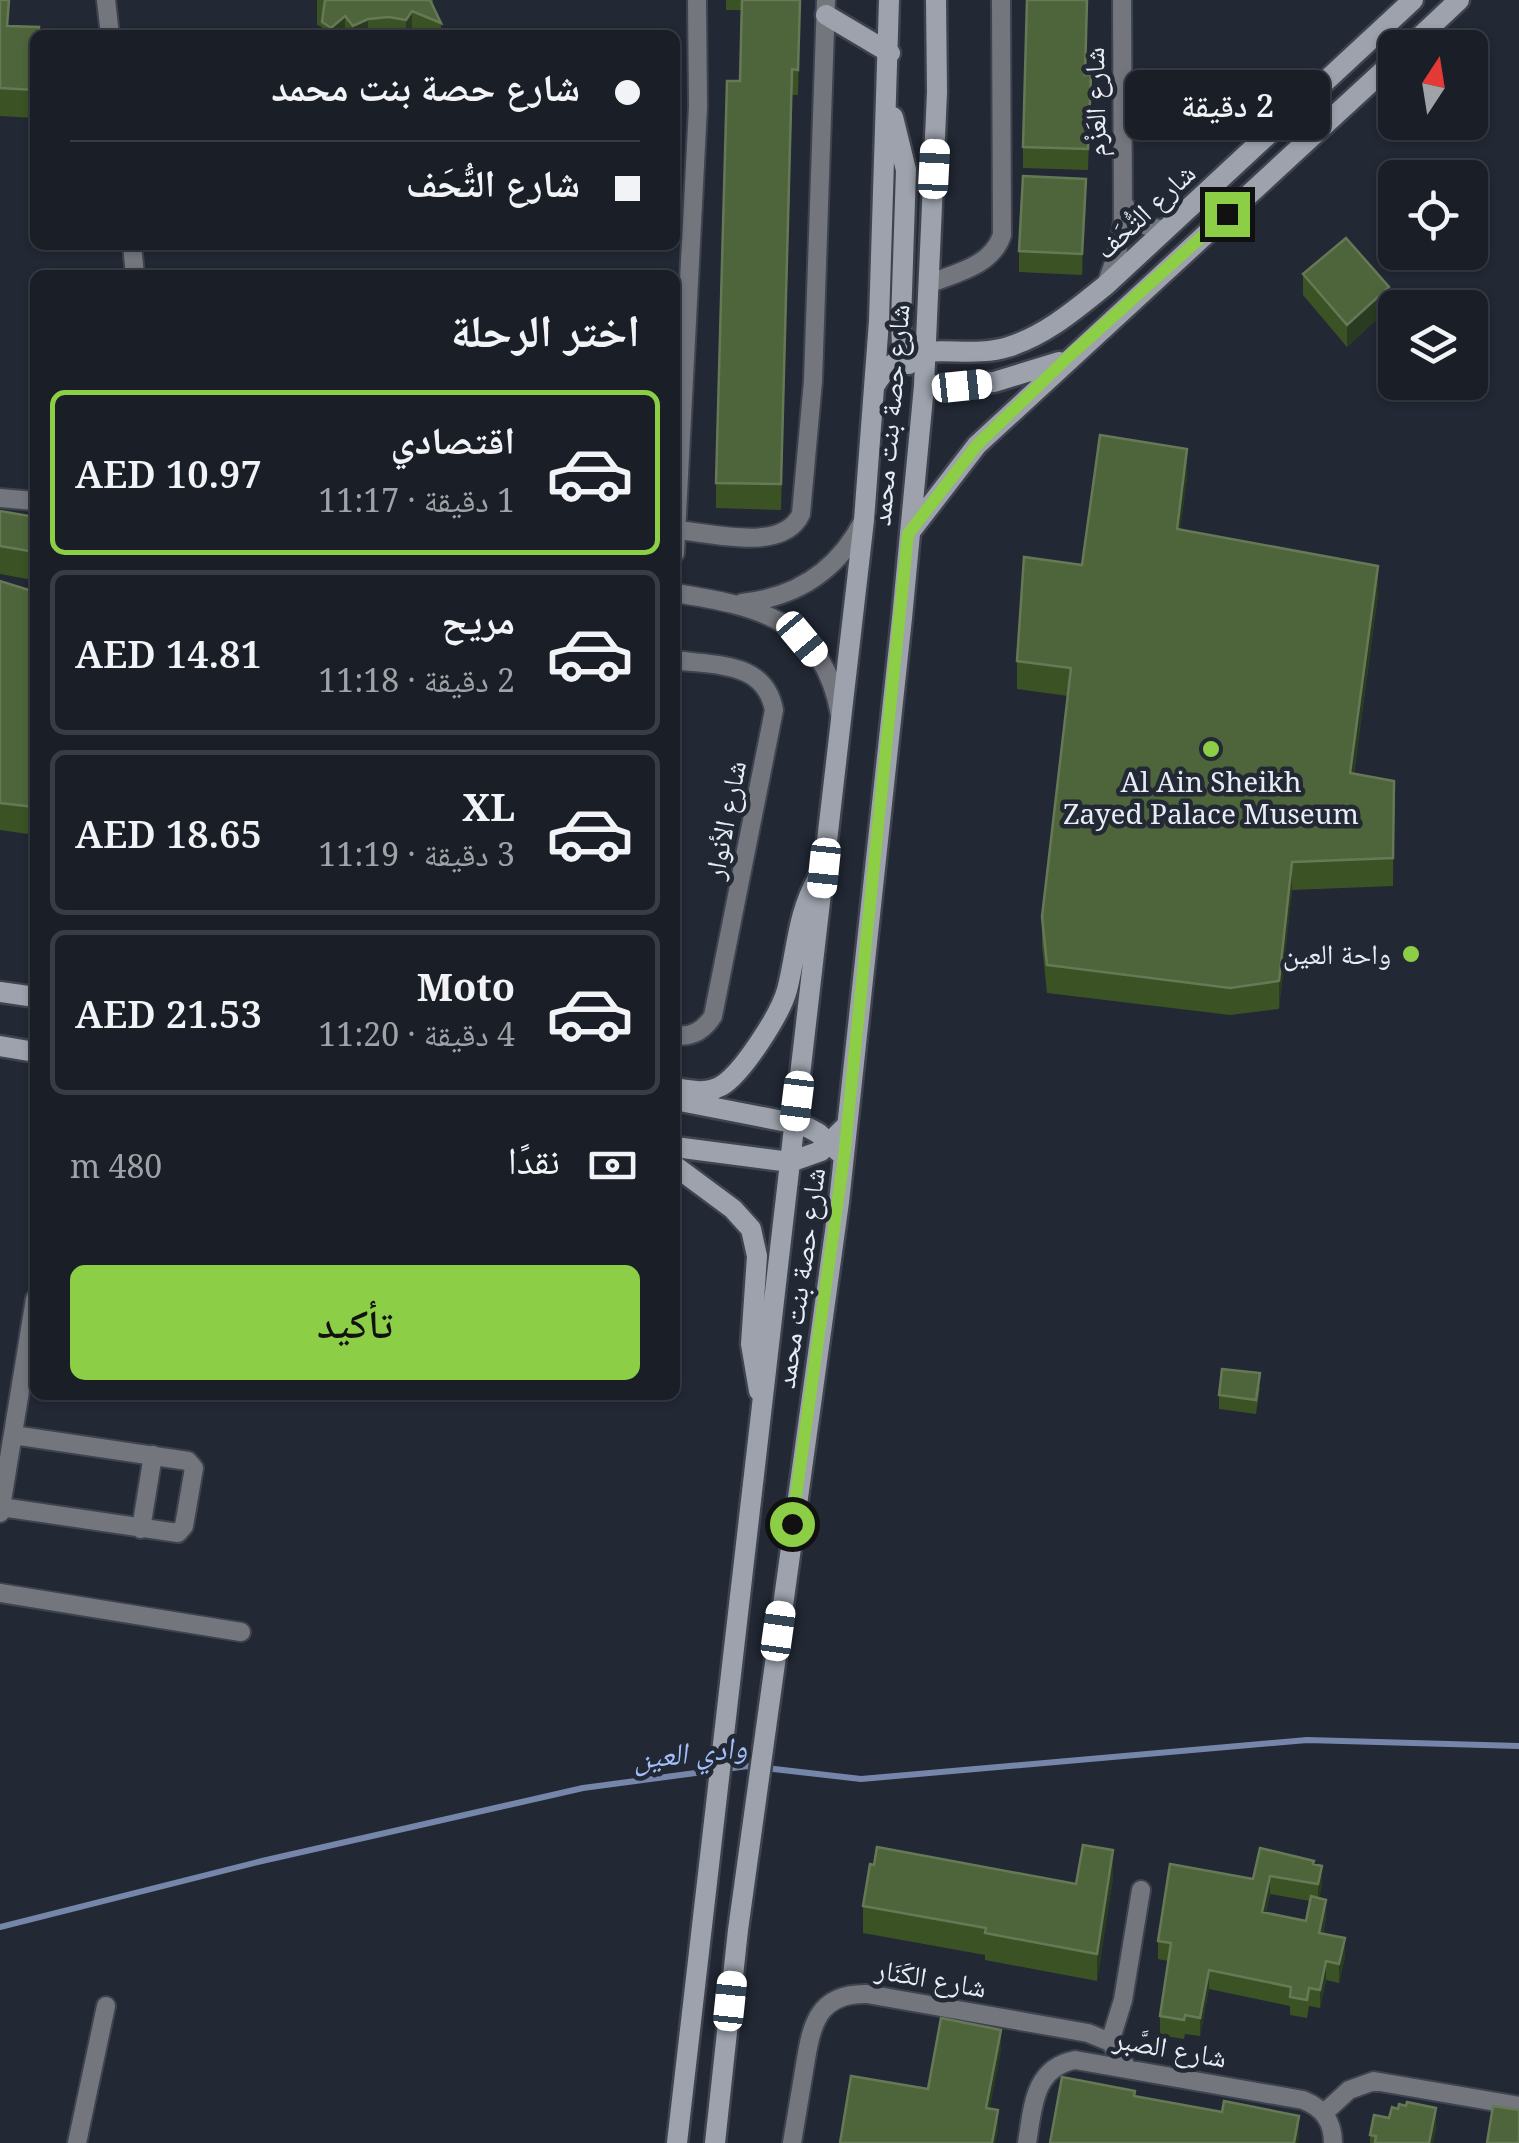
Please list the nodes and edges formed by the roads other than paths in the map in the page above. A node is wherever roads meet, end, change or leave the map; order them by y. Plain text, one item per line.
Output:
1 (106, 0) edge
2 (697, 0) edge
3 (889, 0) edge
4 (936, 0) edge
5 (1001, 0) edge
6 (1122, 0) edge
7 (1413, 0) edge
8 (1459, 0) edge
9 (826, 7) edge
10 (109, 30) edge
11 (1427, 30) edge
12 (890, 53) junction
13 (1378, 75) edge
14 (888, 105) junction
15 (1124, 204) junction
16 (1165, 230) junction
17 (928, 284) junction
18 (1106, 285) junction
19 (915, 353) junction
20 (1067, 358) junction
21 (924, 386) junction
22 (874, 387) junction
23 (680, 470) edge
24 (0, 498) edge
25 (30, 501) edge
26 (864, 520) junction
27 (680, 530) edge
28 (908, 534) junction
29 (680, 594) edge
30 (740, 603) junction
31 (680, 661) edge
32 (841, 724) junction
33 (824, 868) junction
34 (0, 992) edge
35 (30, 996) edge
36 (680, 1035) edge
37 (0, 1046) edge
38 (30, 1051) edge
39 (680, 1089) edge
40 (680, 1101) edge
41 (794, 1122) junction
42 (680, 1148) edge
43 (837, 1150) junction
44 (790, 1162) junction
45 (680, 1170) edge
46 (30, 1329) edge
47 (763, 1406) junction
48 (12, 1435) junction
49 (153, 1456) junction
50 (0, 1510) edge
51 (141, 1528) junction
52 (0, 1593) edge
53 (241, 1632) dead end
54 (1141, 1890) dead end
55 (106, 2006) dead end
56 (1110, 2042) junction
57 (1126, 2068) junction
58 (1519, 2106) edge
59 (1324, 2113) junction
60 (77, 2143) edge
61 (677, 2143) edge
62 (715, 2143) edge
63 (792, 2143) edge
64 (1027, 2143) edge
65 (1333, 2143) edge

1 - 10 street
2 - 23 street
3 - 12 main road, شارع حصة بنت محمد
4 - 17 main road, شارع حصة بنت محمد
5 - 17 street
6 - 15 street, شارع العَزْم
7 - 16 main road, شارع التُّحَف
8 - 11 main road
9 - 12 main road
9 - 27 street
12 - 14 main road, شارع حصة بنت محمد
13 - 20 main road, شارع التُّحَف
14 - 19 main road
14 - 22 main road, شارع حصة بنت محمد
15 - 16 street
15 - 18 street, شارع العَزْم
16 - 18 main road, شارع التُّحَف
17 - 19 main road, شارع حصة بنت محمد
18 - 19 main road, شارع التُّحَف
19 - 21 main road, شارع حصة بنت محمد
19 - 22 main road
20 - 21 main road
20 - 28 main road, شارع التُّحَف
21 - 28 main road, شارع حصة بنت محمد
22 - 26 main road, شارع حصة بنت محمد
24 - 25 street
26 - 30 street
26 - 32 main road, شارع حصة بنت محمد
28 - 43 main road, شارع حصة بنت محمد
29 - 30 street
30 - 32 street
31 - 36 street, شارع الأنوار
32 - 33 main road, شارع حصة بنت محمد
33 - 39 main road
33 - 41 main road, شارع حصة بنت محمد
34 - 35 main road
37 - 38 main road
40 - 41 main road
41 - 43 main road
41 - 44 main road, شارع حصة بنت محمد
42 - 44 main road
43 - 44 main road
43 - 62 main road, شارع حصة بنت محمد
44 - 47 main road, شارع حصة بنت محمد
45 - 47 main road
46 - 48 street
47 - 61 main road, شارع حصة بنت محمد
48 - 49 street
48 - 50 street
49 - 51 street
49 - 51 street
50 - 51 street
52 - 53 street
54 - 56 street
55 - 60 street
56 - 57 street
56 - 63 street, شارع الكَنَار
57 - 59 street, شارع الصَّبر
57 - 64 street, شارع الصَّبر
58 - 59 street
59 - 65 street

